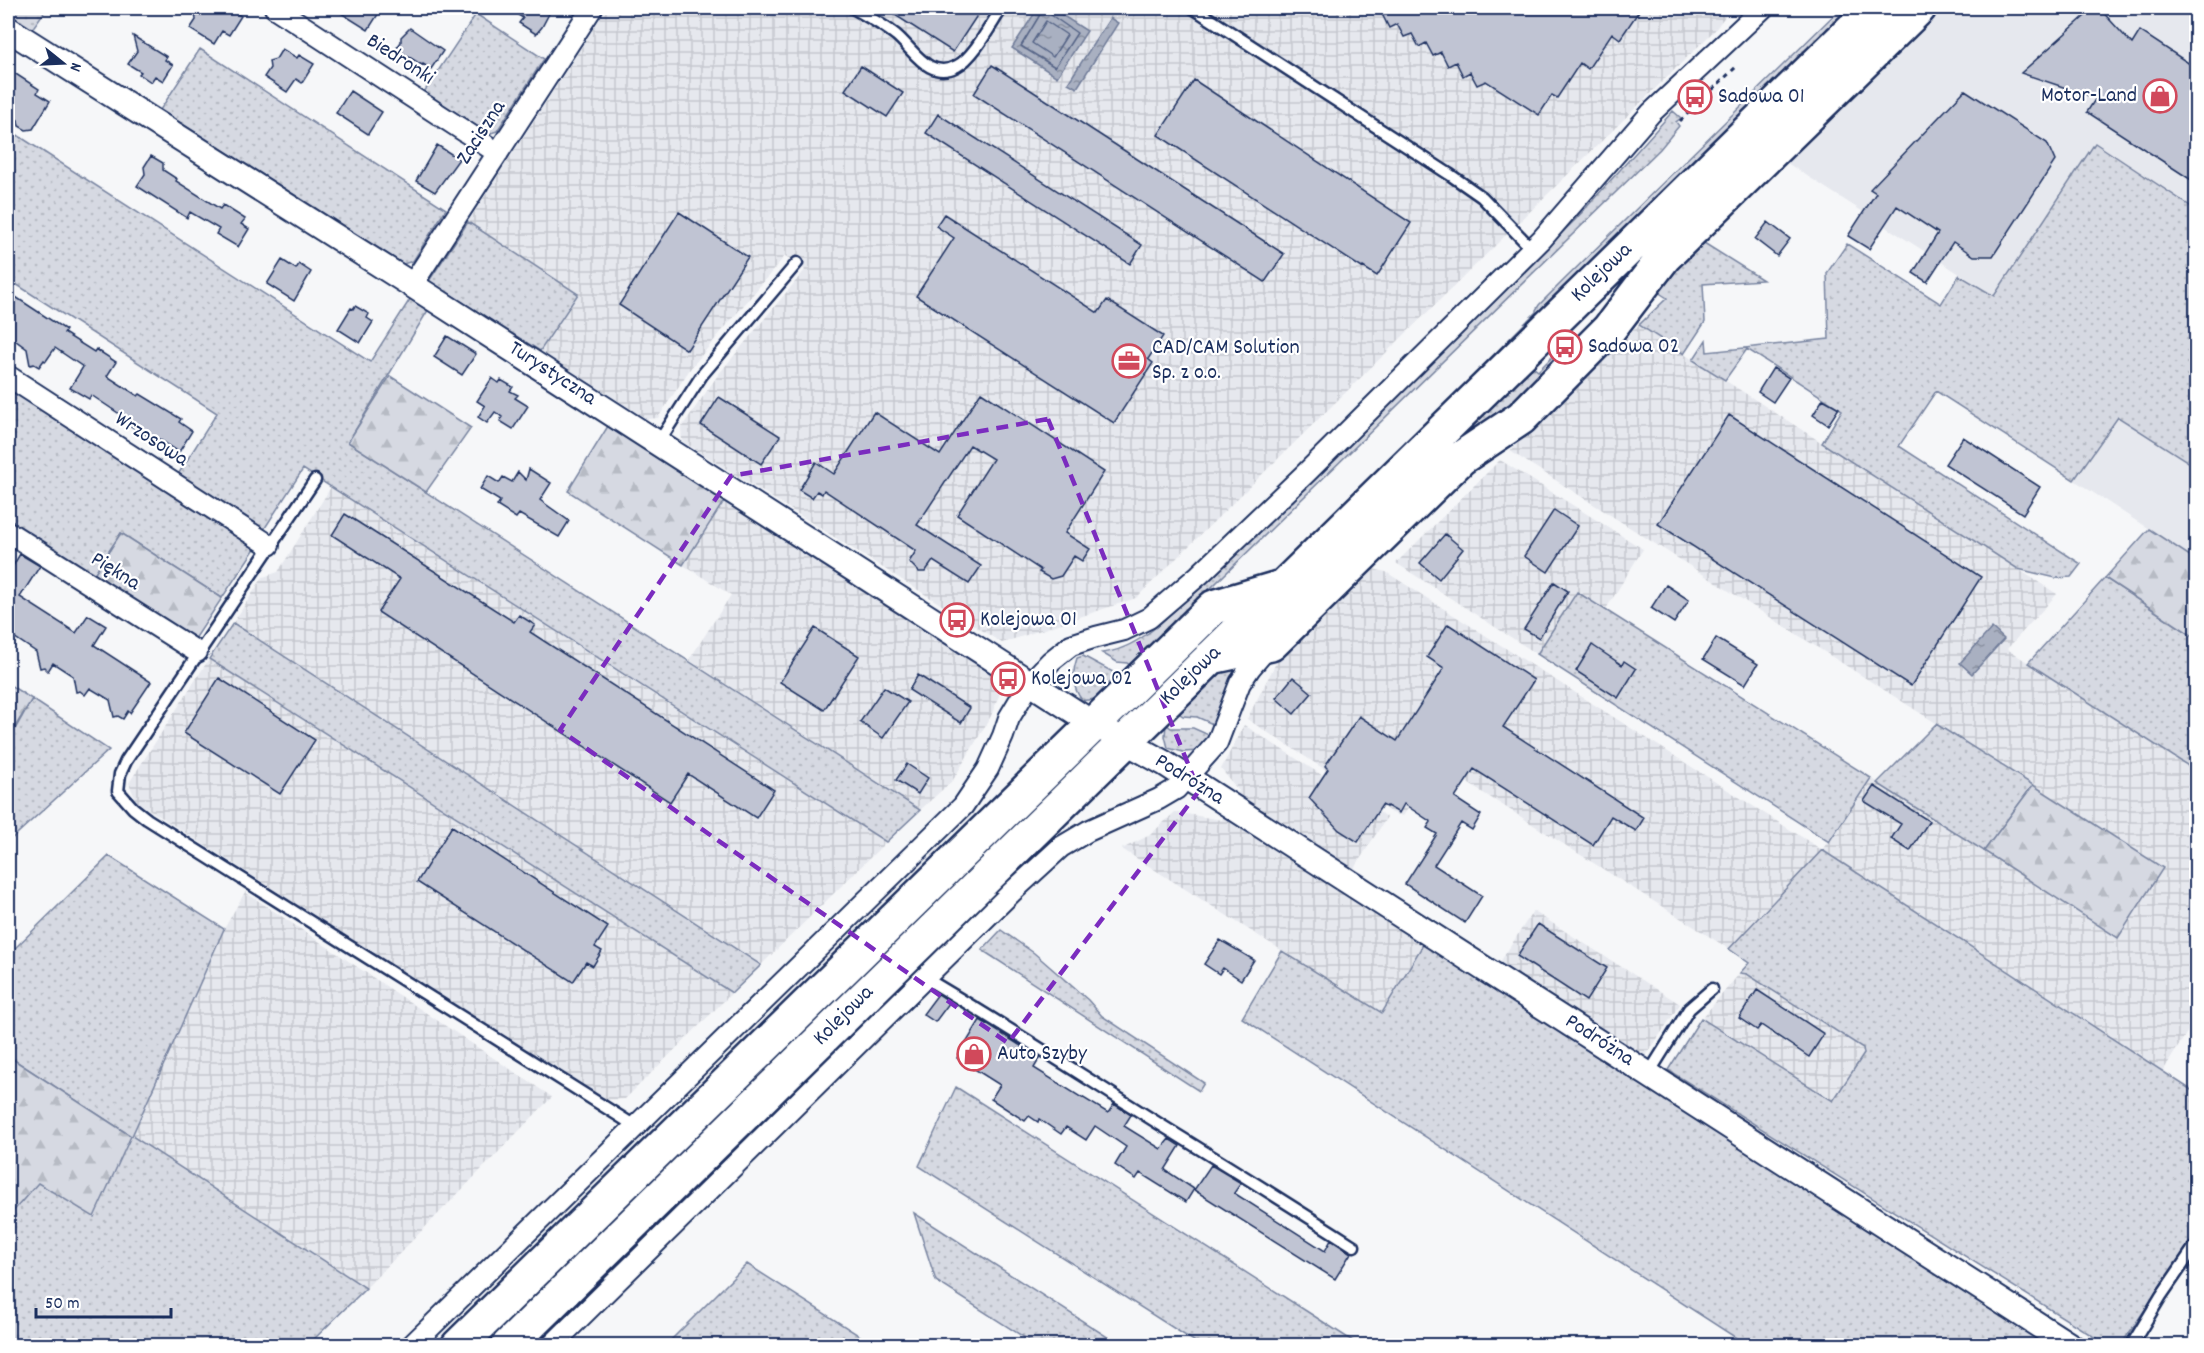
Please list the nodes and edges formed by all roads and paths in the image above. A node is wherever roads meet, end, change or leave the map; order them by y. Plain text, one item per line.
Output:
1 (275, 8) edge
2 (592, 8) edge
3 (853, 8) edge
4 (1002, 8) edge
5 (1193, 8) edge
6 (1763, 8) edge
7 (1874, 8) edge
8 (1919, 8) edge
9 (8, 30) edge
10 (1737, 66) dead end
11 (1680, 121) dead end
12 (498, 153) junction
13 (1532, 249) junction
14 (797, 263) dead end
15 (412, 285) junction
16 (8, 376) edge
17 (658, 442) junction
18 (315, 480) dead end
19 (8, 532) edge
20 (269, 545) junction
21 (1282, 587) junction
22 (1271, 644) junction
23 (197, 652) junction
24 (1211, 657) junction
25 (1030, 683) junction
26 (1094, 724) junction
27 (1125, 741) junction
28 (1187, 778) junction
29 (925, 978) junction
30 (1712, 989) dead end
31 (1649, 1073) junction
32 (635, 1126) junction
33 (2196, 1245) edge
34 (1354, 1246) dead end
35 (411, 1346) edge
36 (458, 1346) edge
37 (508, 1346) edge
38 (551, 1346) edge
39 (2071, 1346) edge
40 (2131, 1346) edge

1 - 12 street, Biedronki
2 - 12 street, Zaciszna
3 - 4 lane
5 - 13 lane
6 - 13 street
7 - 21 highway, Kolejowa
8 - 22 highway
9 - 15 street, Turystyczna
10 - 11 path
12 - 15 street, Zaciszna
13 - 25 street
14 - 17 lane
15 - 17 street, Turystyczna
16 - 20 street, Wrzosowa
17 - 25 street, Turystyczna
18 - 20 lane
19 - 23 street, Piękna
20 - 23 lane
21 - 24 highway, Kolejowa
21 - 26 highway, Kolejowa
22 - 24 highway
22 - 28 street
23 - 32 lane
24 - 27 highway, Kolejowa
25 - 26 street, Turystyczna
25 - 32 street
26 - 27 street, Podróżna
26 - 36 highway, Kolejowa
27 - 28 street, Podróżna
27 - 37 highway, Kolejowa
28 - 29 street
28 - 31 street, Podróżna
29 - 34 lane
29 - 38 street
30 - 31 lane
31 - 39 street, Podróżna
32 - 35 street
33 - 40 lane

